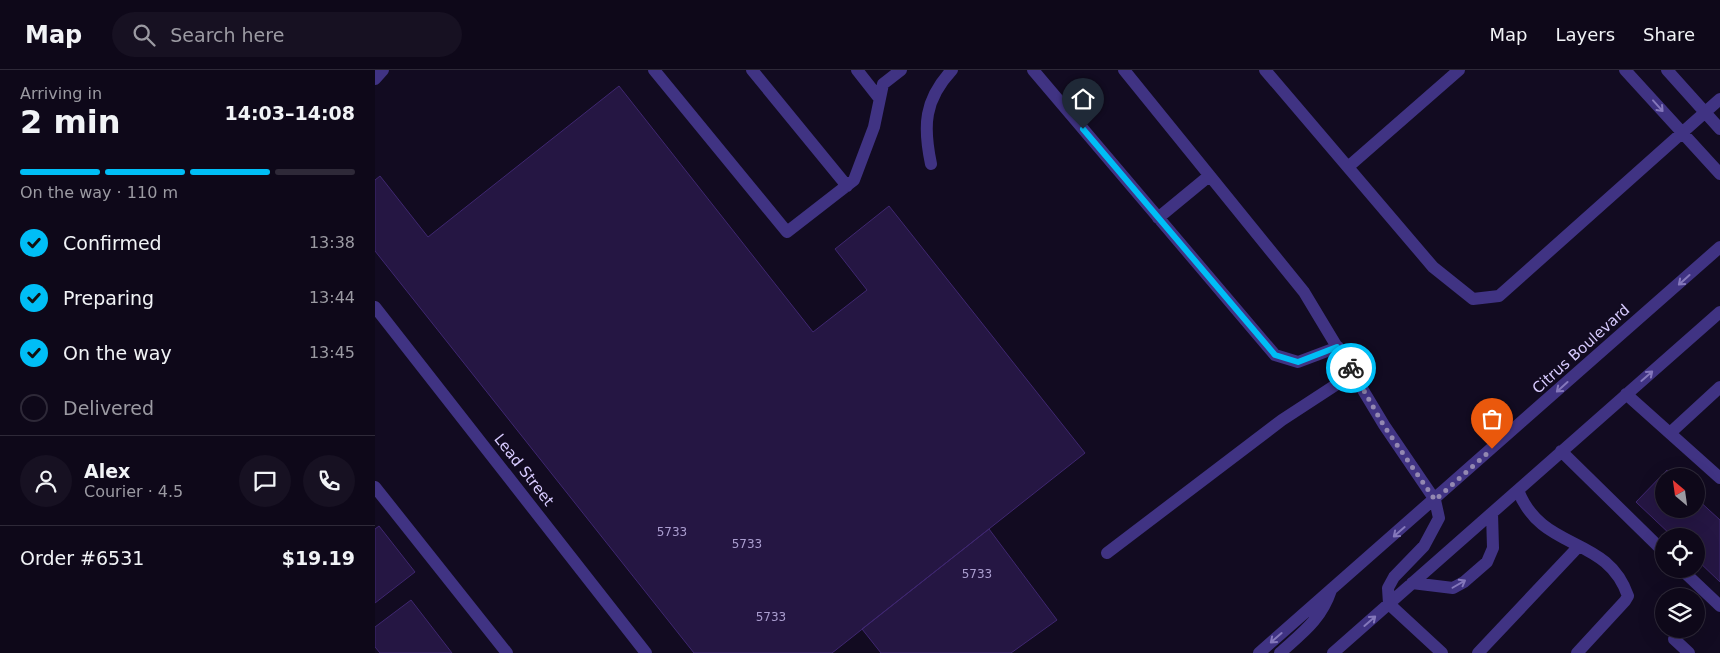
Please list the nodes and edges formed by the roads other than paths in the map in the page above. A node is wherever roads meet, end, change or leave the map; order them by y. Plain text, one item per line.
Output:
1 (383, 70) edge
2 (654, 70) edge
3 (752, 70) edge
4 (857, 70) edge
5 (901, 70) edge
6 (952, 70) edge
7 (1033, 70) edge
8 (1124, 70) edge
9 (1265, 70) edge
10 (1459, 70) edge
11 (1625, 70) edge
12 (1667, 70) edge
13 (375, 79) edge
14 (879, 98) junction
15 (1720, 99) edge
16 (1705, 112) junction
17 (1720, 129) edge
18 (1683, 133) junction
19 (931, 164) dead end
20 (1348, 167) junction
21 (1720, 174) edge
22 (1209, 176) junction
23 (847, 186) junction
24 (1158, 218) junction
25 (1720, 247) edge
26 (375, 307) edge
27 (1720, 312) edge
28 (1337, 347) junction
29 (1354, 373) junction
30 (1720, 387) edge
31 (1626, 394) junction
32 (1670, 433) junction
33 (1561, 452) junction
34 (1720, 478) edge
35 (375, 487) edge
36 (1519, 490) junction
37 (1435, 500) junction
38 (1492, 513) junction
39 (1655, 543) edge
40 (1579, 546) junction
41 (1107, 553) dead end
42 (1690, 578) edge
43 (1412, 583) junction
44 (1331, 590) junction
45 (1389, 604) junction
46 (1720, 606) edge
47 (1674, 639) dead end
48 (507, 653) edge
49 (646, 653) edge
50 (1259, 653) edge
51 (1280, 653) edge
52 (1333, 653) edge
53 (1441, 653) edge
54 (1478, 653) edge
55 (1577, 653) edge
56 (1689, 653) edge

1 - 13 street
2 - 23 street
3 - 23 street
4 - 14 street
5 - 14 street
6 - 19 street
7 - 24 street
8 - 22 street
9 - 20 street
10 - 20 street
11 -> 18 street
12 - 16 street
14 - 23 street
15 - 16 street
16 - 17 street
16 - 18 street
18 - 20 street
18 - 21 street
22 - 24 street
22 - 28 street
24 - 28 street
25 -> 37 street, Citrus Boulevard
26 - 49 street, Lead Street
31 -> 27 street
28 - 29 street
29 - 37 street
29 - 41 street
30 - 32 street
31 - 32 street
31 - 33 street
32 - 34 street
33 - 36 street
33 - 39 street
35 - 48 street
36 - 38 street
36 - 40 street
37 -> 44 street, Citrus Boulevard
37 - 45 street
38 - 43 street
43 -> 38 street
40 - 54 street
40 - 55 street
42 - 46 street
43 - 45 street
44 -> 50 street, Citrus Boulevard
44 - 51 street
52 -> 45 street
45 - 53 street
47 - 56 street

